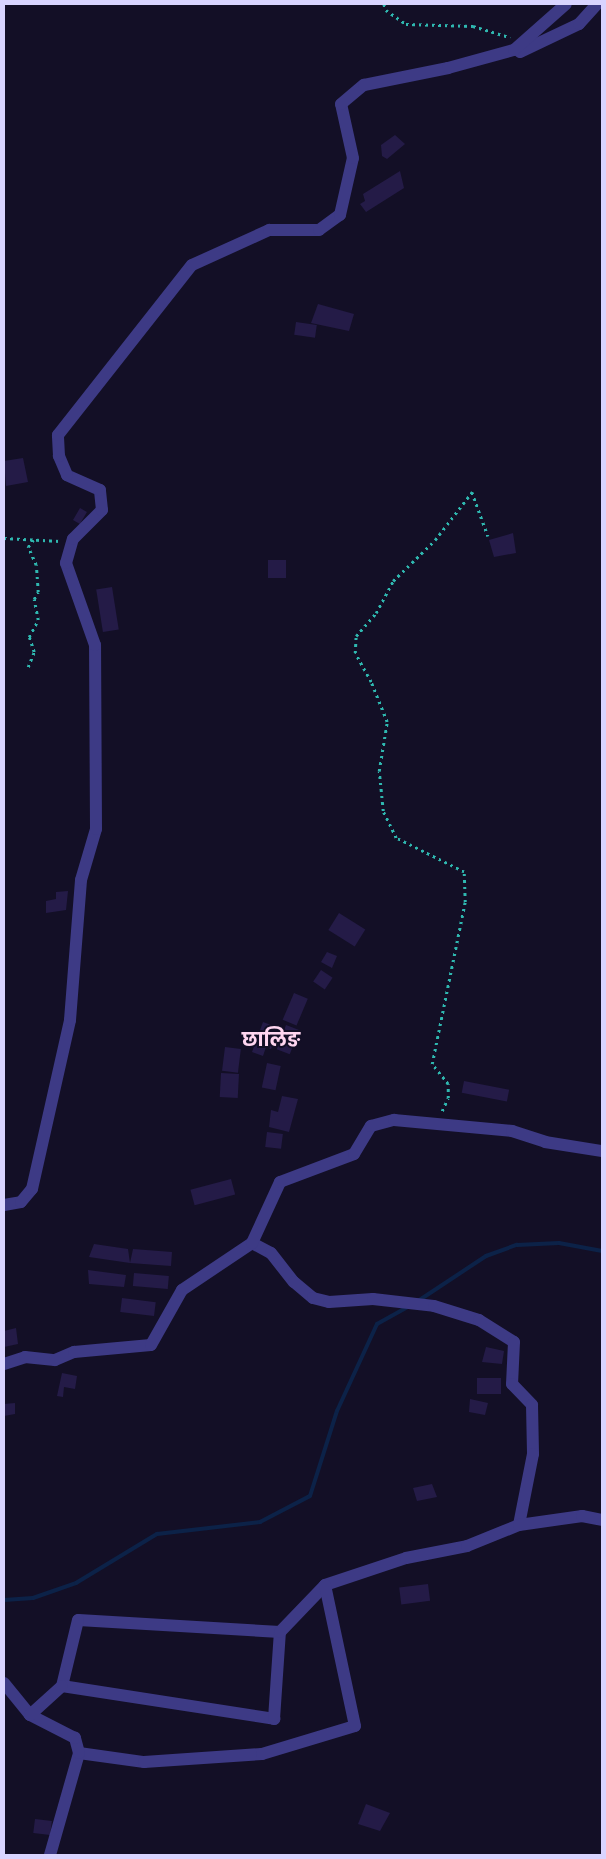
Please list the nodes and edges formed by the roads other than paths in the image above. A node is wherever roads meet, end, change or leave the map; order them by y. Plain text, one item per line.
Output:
1 (566, 4) edge
2 (597, 4) edge
3 (514, 50) junction
4 (602, 1150) edge
5 (4, 1205) edge
6 (252, 1243) junction
7 (4, 1364) edge
8 (602, 1520) edge
9 (519, 1525) junction
10 (325, 1585) junction
11 (280, 1632) junction
12 (4, 1683) edge
13 (62, 1686) junction
14 (30, 1715) junction
15 (79, 1753) junction
16 (50, 1855) edge

1 - 3 street
2 - 3 street
3 - 5 street
4 - 6 street
6 - 7 street
6 - 9 street
8 - 9 street
9 - 10 street
10 - 11 street
10 - 15 street
11 - 13 street
11 - 13 street
12 - 14 street
13 - 14 street
14 - 15 street
15 - 16 street

